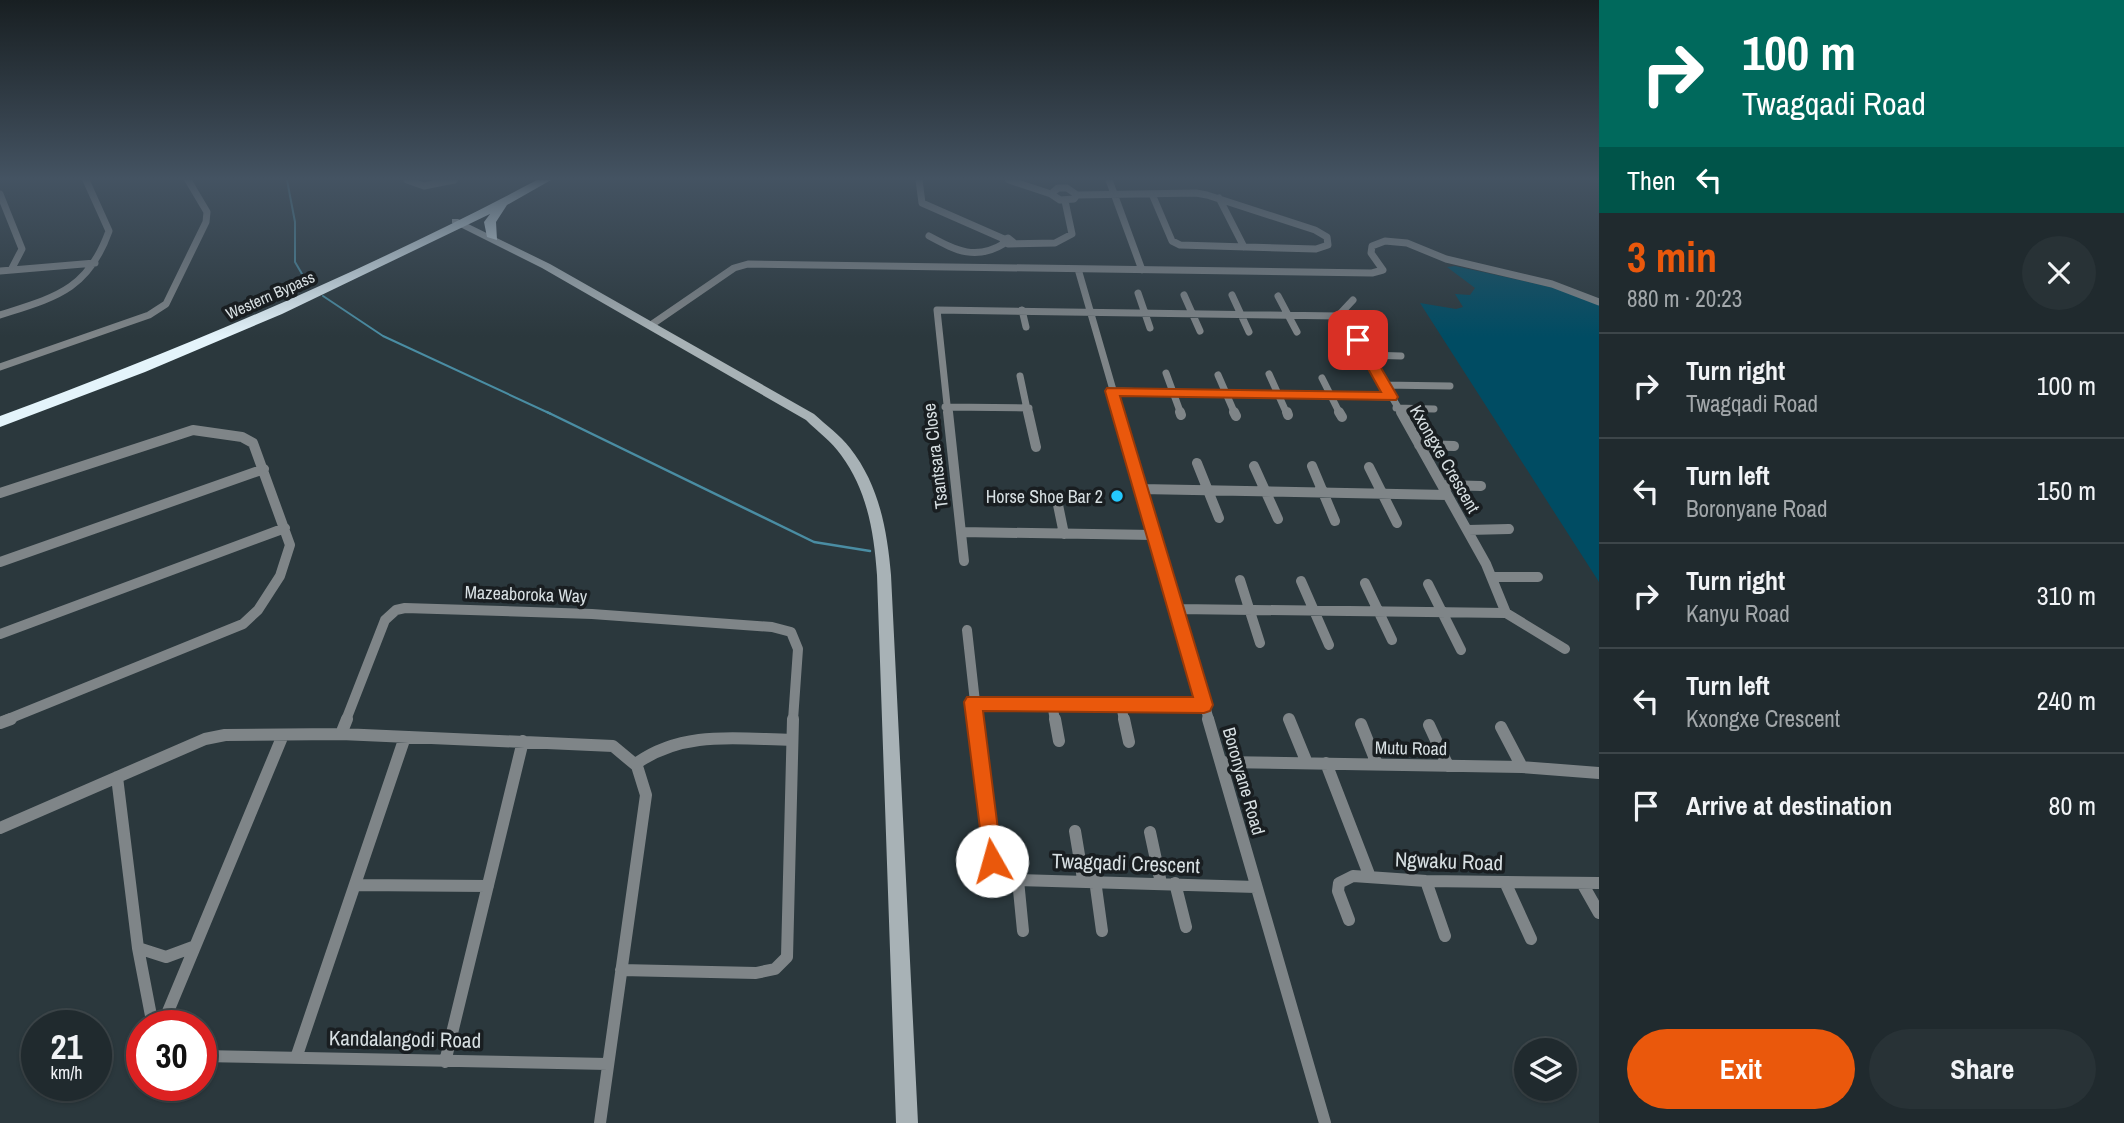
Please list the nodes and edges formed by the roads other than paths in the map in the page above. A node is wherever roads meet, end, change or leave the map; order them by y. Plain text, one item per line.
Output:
1 (16, 232) edge
2 (108, 232) edge
3 (201, 232) edge
4 (437, 232) edge
5 (439, 232) edge
6 (482, 232) edge
7 (494, 232) edge
8 (989, 232) edge
9 (1072, 232) edge
10 (1128, 232) edge
11 (1170, 232) edge
12 (1237, 232) edge
13 (1319, 232) edge
14 (929, 236) dead end
15 (497, 241) junction
16 (1008, 241) junction
17 (1244, 247) junction
18 (95, 263) junction
19 (1078, 269) junction
20 (11, 270) junction
21 (1142, 270) junction
22 (0, 271) edge
23 (1138, 293) dead end
24 (1184, 295) dead end
25 (1232, 295) dead end
26 (1278, 296) dead end
27 (1353, 300) dead end
28 (1599, 302) edge
29 (1022, 310) junction
30 (1088, 310) junction
31 (1143, 312) junction
32 (1192, 313) junction
33 (1241, 313) junction
34 (1287, 314) junction
35 (0, 315) edge
36 (1338, 316) junction
37 (651, 325) junction
38 (1349, 325) junction
39 (1384, 325) dead end
40 (1026, 327) dead end
41 (1150, 328) dead end
42 (1200, 331) dead end
43 (1249, 332) dead end
44 (1297, 332) dead end
45 (1367, 355) junction
46 (1401, 356) dead end
47 (0, 367) edge
48 (1166, 373) dead end
49 (1218, 374) dead end
50 (1269, 374) dead end
51 (1020, 376) dead end
52 (1322, 377) dead end
53 (1383, 385) junction
54 (1450, 386) dead end
55 (1112, 391) junction
56 (1172, 393) junction
57 (1226, 394) junction
58 (1279, 394) junction
59 (1331, 395) junction
60 (1391, 397) junction
61 (945, 407) junction
62 (1029, 408) junction
63 (1396, 408) junction
64 (1434, 408) dead end
65 (0, 414) edge
66 (1181, 415) dead end
67 (1288, 415) dead end
68 (1236, 416) dead end
69 (1342, 417) dead end
70 (0, 422) edge
71 (1419, 445) junction
72 (1454, 446) dead end
73 (1036, 447) dead end
74 (1197, 463) dead end
75 (1254, 466) dead end
76 (1312, 466) dead end
77 (1369, 467) dead end
78 (264, 469) junction
79 (1442, 485) junction
80 (1481, 486) dead end
81 (1141, 489) junction
82 (1208, 491) junction
83 (1264, 491) junction
84 (1322, 492) junction
85 (0, 494) edge
86 (1383, 494) junction
87 (1447, 495) junction
88 (1056, 500) dead end
89 (1219, 518) dead end
90 (1278, 519) dead end
91 (1335, 521) dead end
92 (1397, 523) dead end
93 (285, 528) junction
94 (1509, 529) dead end
95 (1468, 530) junction
96 (961, 532) junction
97 (1064, 534) junction
98 (1154, 535) junction
99 (964, 561) dead end
100 (0, 562) edge
101 (1494, 577) junction
102 (1538, 577) dead end
103 (1240, 580) dead end
104 (1301, 582) dead end
105 (1365, 583) dead end
106 (1428, 584) dead end
107 (1178, 609) junction
108 (1249, 611) junction
109 (1315, 611) junction
110 (1379, 612) junction
111 (1506, 612) junction
112 (1443, 613) junction
113 (967, 630) dead end
114 (0, 634) edge
115 (1392, 639) dead end
116 (1260, 643) dead end
117 (1329, 645) dead end
118 (1565, 649) dead end
119 (1461, 650) dead end
120 (973, 702) junction
121 (1052, 704) junction
122 (1121, 705) junction
123 (1204, 705) junction
124 (1289, 719) dead end
125 (0, 723) edge
126 (1361, 724) dead end
127 (1429, 724) dead end
128 (1501, 727) dead end
129 (341, 734) junction
130 (283, 735) junction
131 (405, 737) junction
132 (792, 740) junction
133 (523, 741) junction
134 (1059, 741) dead end
135 (1129, 742) dead end
136 (1222, 762) junction
137 (638, 763) junction
138 (1307, 763) junction
139 (1326, 763) junction
140 (1377, 764) junction
141 (1448, 766) junction
142 (1522, 767) junction
143 (1599, 773) edge
144 (117, 777) junction
145 (0, 828) edge
146 (1075, 831) dead end
147 (1150, 832) dead end
148 (1370, 877) junction
149 (1018, 880) junction
150 (1089, 880) junction
151 (1426, 881) junction
152 (1505, 881) junction
153 (1161, 883) junction
154 (1175, 883) junction
155 (1582, 883) junction
156 (1599, 883) edge
157 (355, 885) junction
158 (488, 886) junction
159 (1256, 887) junction
160 (1599, 913) edge
161 (1349, 920) dead end
162 (1186, 927) dead end
163 (1023, 931) dead end
164 (1102, 931) dead end
165 (1445, 936) dead end
166 (1531, 939) dead end
167 (193, 947) junction
168 (138, 948) junction
169 (621, 970) junction
170 (150, 1010) edge
171 (168, 1010) edge
172 (217, 1056) edge
173 (296, 1058) junction
174 (445, 1062) junction
175 (608, 1064) junction
176 (600, 1123) edge
177 (907, 1123) edge
178 (1325, 1123) edge

1 - 20 street
2 - 18 street
3 - 47 street
4 - 65 highway, Western Bypass
5 - 70 highway, Western Bypass
6 - 15 street
7 - 15 highway
8 - 16 street
9 - 16 street
10 - 21 street
11 - 17 street
12 - 17 street
13 - 17 street
14 - 16 street
15 - 37 street
18 - 20 street
18 - 35 street
19 - 21 street
19 - 30 street, Boronyane Road
19 - 37 street
20 - 22 street
21 - 28 street
23 - 31 street
24 - 32 street
25 - 33 street
26 - 34 street
27 - 36 street
29 - 30 street
29 - 40 street
29 - 61 street, Tsantsara Close
30 - 31 street
30 - 55 street, Boronyane Road
31 - 32 street
31 - 41 street
32 - 33 street
32 - 42 street
33 - 34 street
33 - 43 street
34 - 36 street
34 - 44 street
36 - 38 street, Kxongxe Crescent
37 - 177 street
38 - 39 street
38 - 45 street, Kxongxe Crescent
45 - 46 street
45 - 53 street, Kxongxe Crescent
48 - 56 street
49 - 57 street
50 - 58 street
51 - 62 street
52 - 59 street
53 - 54 street
53 - 60 street, Kxongxe Crescent
55 - 56 street
55 - 81 street, Boronyane Road
56 - 57 street
56 - 66 street
57 - 58 street
57 - 68 street
58 - 59 street
58 - 67 street
59 - 60 street
59 - 69 street
60 - 63 street, Kxongxe Crescent
61 - 62 street
61 - 96 street, Tsantsara Close
62 - 73 street
63 - 64 street
63 - 71 street, Kxongxe Crescent
71 - 72 street
71 - 79 street, Kxongxe Crescent
74 - 82 street
75 - 83 street
76 - 84 street
77 - 86 street
78 - 85 street
78 - 93 street
78 - 100 street
79 - 80 street
79 - 87 street, Kxongxe Crescent
81 - 82 street
81 - 98 street, Boronyane Road
82 - 83 street
82 - 89 street
83 - 84 street
83 - 90 street
84 - 86 street
84 - 91 street
86 - 87 street
86 - 92 street
87 - 95 street, Kxongxe Crescent
88 - 97 street
93 - 114 street
93 - 125 street
94 - 95 street
95 - 101 street, Kxongxe Crescent
96 - 97 street, Tsantsara Close
96 - 99 street
97 - 98 street, Tsantsara Close
98 - 107 street, Boronyane Road
101 - 102 street
101 - 111 street, Kxongxe Crescent
103 - 108 street
104 - 109 street
105 - 110 street
106 - 112 street
107 - 108 street
107 - 123 street, Boronyane Road
108 - 109 street
108 - 116 street
109 - 110 street
109 - 117 street
110 - 112 street
110 - 115 street
111 - 112 street
111 - 118 street
112 - 119 street
113 - 120 street
120 - 121 street
120 - 149 street
121 - 122 street
121 - 134 street
122 - 123 street
122 - 135 street
123 - 136 street, Boronyane Road
124 - 138 street
126 - 140 street
127 - 141 street
128 - 142 street
129 - 130 street
129 - 131 street
129 - 132 street, Mazeaboroka Way
130 - 144 street
130 - 167 street
131 - 133 street
131 - 157 street
132 - 137 street
132 - 169 street
133 - 137 street
133 - 158 street
136 - 138 street, Mutu Road
136 - 159 street, Boronyane Road
137 - 169 street
138 - 139 street, Mutu Road
139 - 140 street, Mutu Road
139 - 148 street
140 - 141 street, Mutu Road
141 - 142 street, Mutu Road
142 - 143 street, Mutu Road
144 - 145 street
144 - 168 street
146 - 150 street
147 - 153 street
148 - 151 street, Ngwaku Road
148 - 161 street, Ngwaku Road
149 - 150 street, Twagqadi Crescent
149 - 163 street
150 - 153 street, Twagqadi Crescent
150 - 164 street
151 - 152 street, Ngwaku Road
151 - 165 street
152 - 155 street, Ngwaku Road
152 - 166 street
153 - 154 street, Twagqadi Crescent
154 - 159 street, Twagqadi Crescent
154 - 162 street
155 - 156 street, Ngwaku Road
155 - 160 street
157 - 158 street
157 - 173 street
158 - 174 street
159 - 178 street, Boronyane Road
167 - 168 street
167 - 171 street
168 - 170 street
169 - 175 street
172 - 173 street, Kandalangodi Road
173 - 174 street, Kandalangodi Road
174 - 175 street, Kandalangodi Road
175 - 176 street

